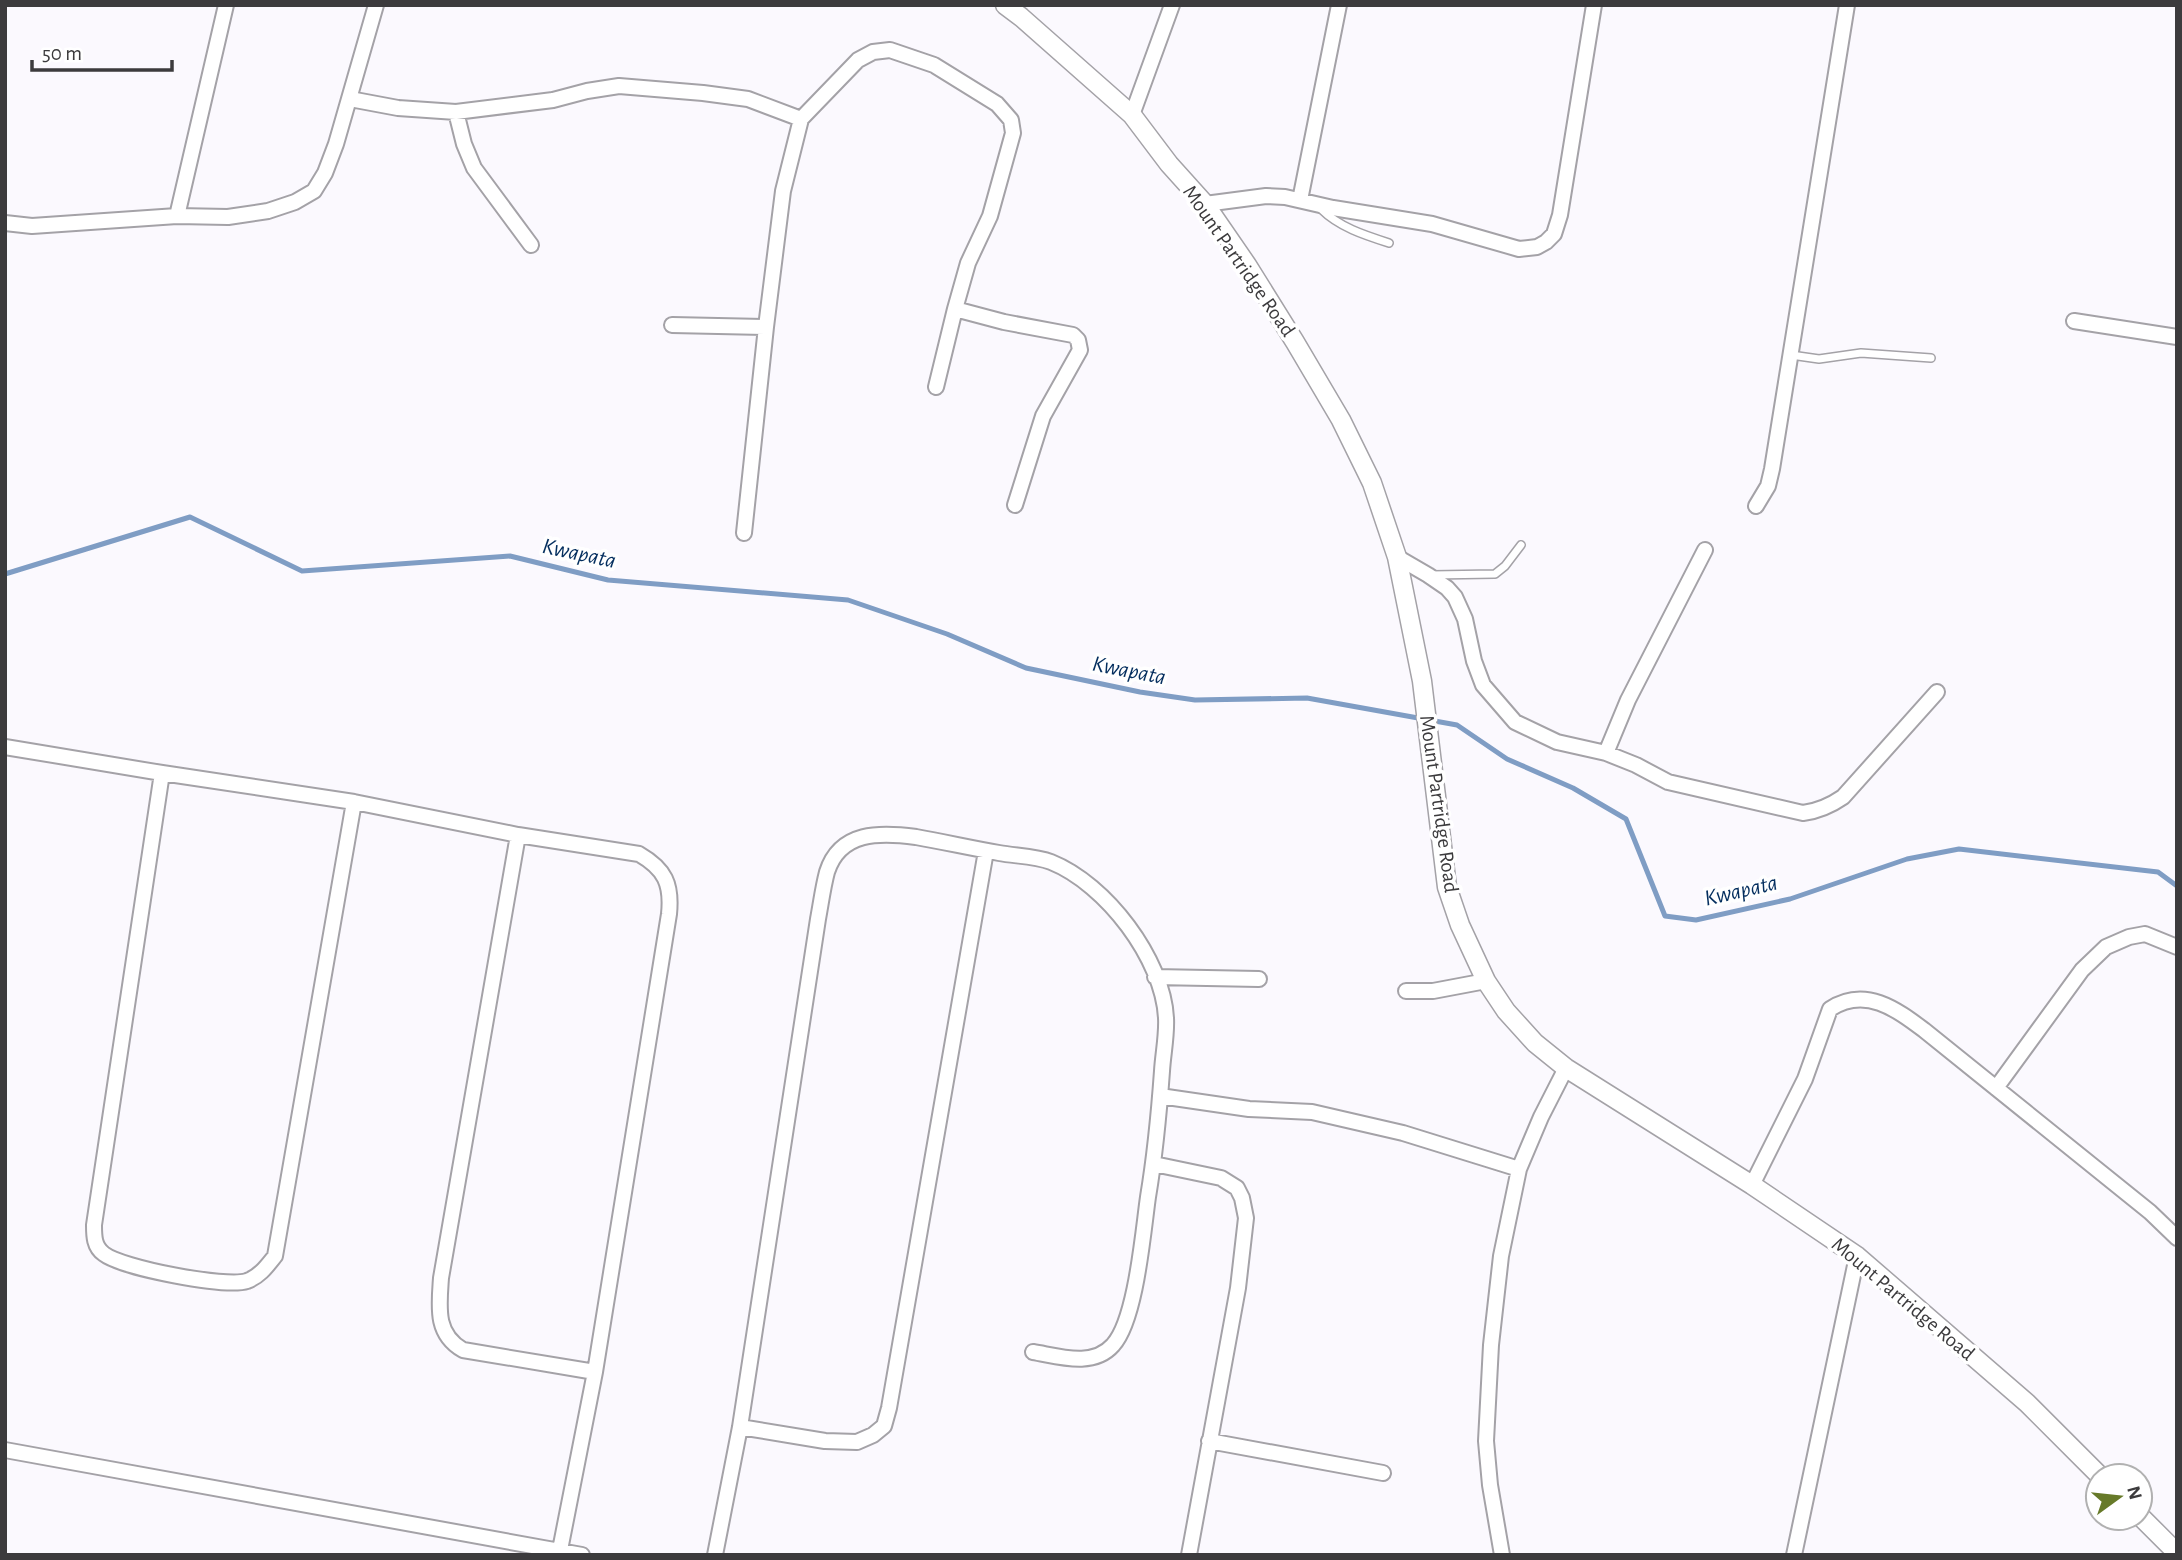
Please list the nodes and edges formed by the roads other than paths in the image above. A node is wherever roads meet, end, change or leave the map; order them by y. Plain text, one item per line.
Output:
1 (226, 5) edge
2 (376, 5) edge
3 (1005, 5) edge
4 (1172, 5) edge
5 (1339, 5) edge
6 (1594, 5) edge
7 (1847, 5) edge
8 (350, 99) junction
9 (456, 112) junction
10 (1132, 115) junction
11 (801, 119) junction
12 (1300, 200) junction
13 (1315, 203) junction
14 (1205, 204) junction
15 (177, 216) junction
16 (5, 223) edge
17 (1389, 243) dead end
18 (531, 245) dead end
19 (954, 309) junction
20 (2074, 321) dead end
21 (672, 325) dead end
22 (766, 327) junction
23 (2177, 337) edge
24 (1791, 355) junction
25 (1931, 358) dead end
26 (936, 387) dead end
27 (1014, 505) dead end
28 (1756, 506) dead end
29 (744, 533) dead end
30 (1521, 545) dead end
31 (1705, 550) dead end
32 (1396, 557) junction
33 (1428, 575) junction
34 (1937, 692) dead end
35 (5, 747) edge
36 (1606, 754) junction
37 (162, 773) junction
38 (354, 802) junction
39 (519, 835) junction
40 (986, 851) junction
41 (2177, 947) edge
42 (1155, 977) junction
43 (1259, 979) dead end
44 (1486, 981) junction
45 (1406, 990) dead end
46 (1566, 1069) junction
47 (1996, 1088) junction
48 (1160, 1096) junction
49 (1154, 1164) junction
50 (1519, 1169) junction
51 (1752, 1185) junction
52 (2177, 1238) edge
53 (1857, 1256) junction
54 (1033, 1352) dead end
55 (595, 1372) junction
56 (740, 1427) junction
57 (1209, 1441) junction
58 (5, 1450) edge
59 (2086, 1462) edge
60 (1383, 1473) dead end
61 (2154, 1530) edge
62 (560, 1550) junction
63 (2177, 1553) edge
64 (582, 1555) edge
65 (715, 1555) edge
66 (1189, 1555) edge
67 (1502, 1555) edge
68 (1794, 1555) edge

1 - 15 street
2 - 8 street
3 - 10 street, Mount Partridge Road
4 - 10 street
5 - 12 street
6 - 13 street
7 - 24 street
8 - 9 street
8 - 15 street
9 - 11 street
9 - 18 street
10 - 14 street, Mount Partridge Road
11 - 19 street
11 - 22 street
12 - 13 street
12 - 14 street
13 - 17 lane
14 - 32 street, Mount Partridge Road
15 - 16 street
19 - 26 street
19 - 27 street
20 - 23 street
21 - 22 street
22 - 29 street
24 - 25 lane
24 - 28 street
30 - 33 lane
31 - 36 street
32 - 33 street
32 - 44 street, Mount Partridge Road
33 - 36 street
34 - 36 street
35 - 37 street
37 - 38 street
37 - 38 street
38 - 39 street
39 - 55 street
39 - 55 street
40 - 42 street
40 - 56 street
40 - 56 street
41 - 47 street
42 - 43 street
42 - 48 street
44 - 45 street
44 - 46 street, Mount Partridge Road
46 - 50 street
46 - 51 street, Mount Partridge Road
47 - 51 street
47 - 52 street
48 - 49 street
48 - 50 street
49 - 54 street
49 - 57 street
50 - 67 street
51 - 53 street, Mount Partridge Road
53 - 59 street, Mount Partridge Road
53 - 68 street
55 - 62 street
56 - 65 street
57 - 60 street
57 - 66 street
58 - 62 street
61 - 63 street
62 - 64 street

